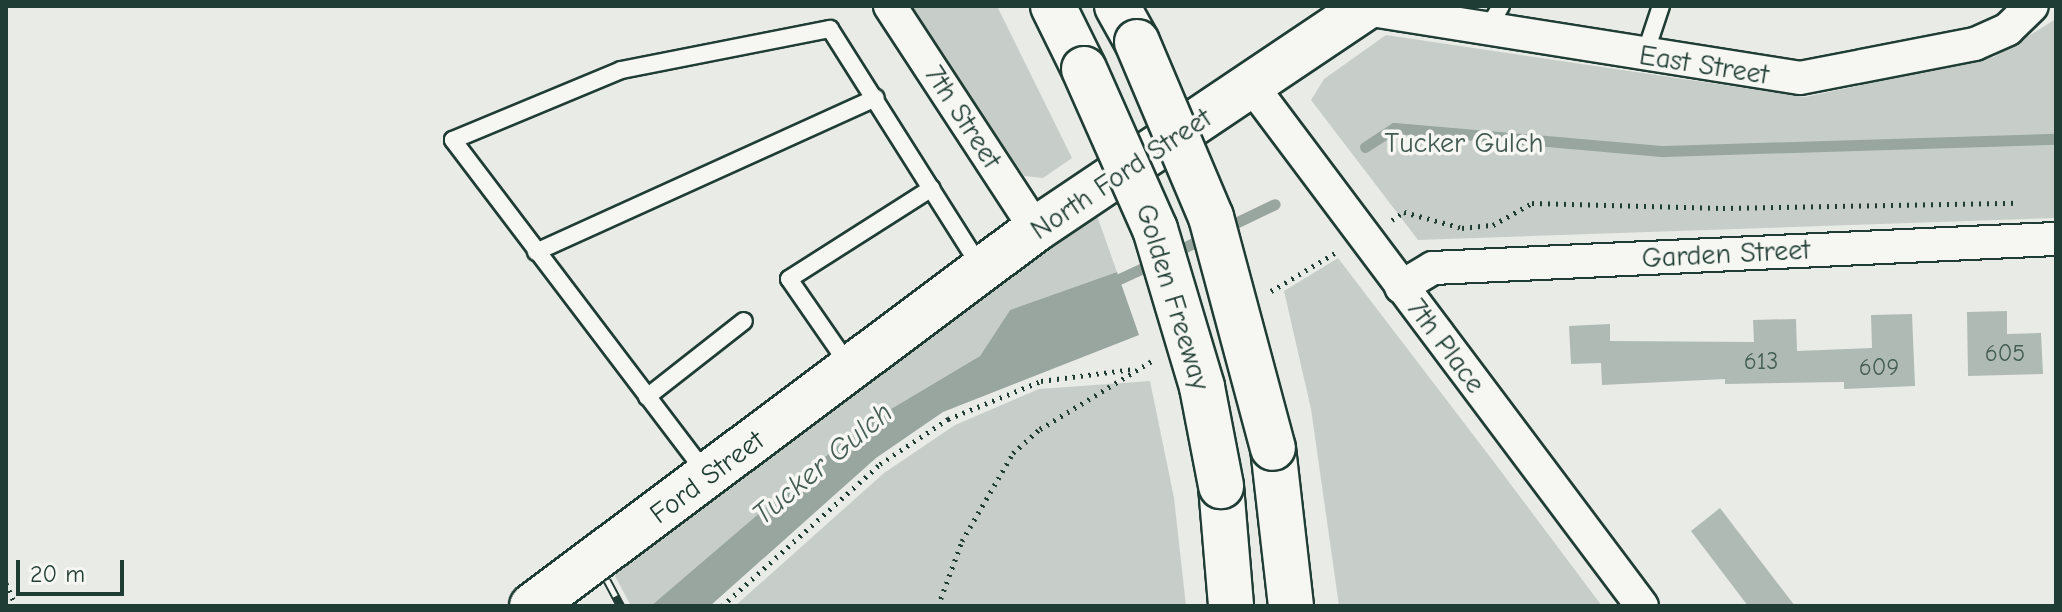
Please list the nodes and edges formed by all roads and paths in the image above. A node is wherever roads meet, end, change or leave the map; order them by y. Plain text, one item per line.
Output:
1 (890, 6) edge
2 (1053, 6) edge
3 (1661, 6) edge
4 (2032, 6) edge
5 (1367, 7) edge
6 (1125, 18) edge
7 (1494, 18) edge
8 (1644, 57) junction
9 (1252, 86) junction
10 (876, 98) junction
11 (932, 188) junction
12 (1036, 229) junction
13 (2056, 239) edge
14 (536, 252) junction
15 (982, 269) junction
16 (1401, 287) junction
17 (744, 321) dead end
18 (866, 357) junction
19 (647, 397) junction
20 (709, 476) junction
21 (6, 583) edge
22 (16, 606) edge
23 (532, 606) edge
24 (722, 606) edge
25 (938, 606) edge
26 (1231, 606) edge
27 (1291, 606) edge
28 (1642, 606) edge

1 - 12 street, 7th Street
2 - 26 main road, Golden Freeway, bridge
3 - 8 lane
4 - 8 street, East Street
5 - 7 street, East Street
5 - 9 main road, North Ford Street
6 - 27 main road, Golden Freeway, bridge
7 - 8 street, East Street
9 - 12 main road, North Ford Street
9 - 16 street, 7th Place
10 - 11 lane
10 - 14 lane
10 - 14 lane
11 - 15 lane
11 - 18 lane
12 - 15 main road, North Ford Street
13 - 16 street, Garden Street
14 - 19 lane
15 - 18 main road, North Ford Street
16 - 28 street, 7th Place
17 - 19 lane
18 - 20 main road, Ford Street
19 - 20 lane
20 - 23 main road, Ford Street
21 - 22 path
24 - 25 path

